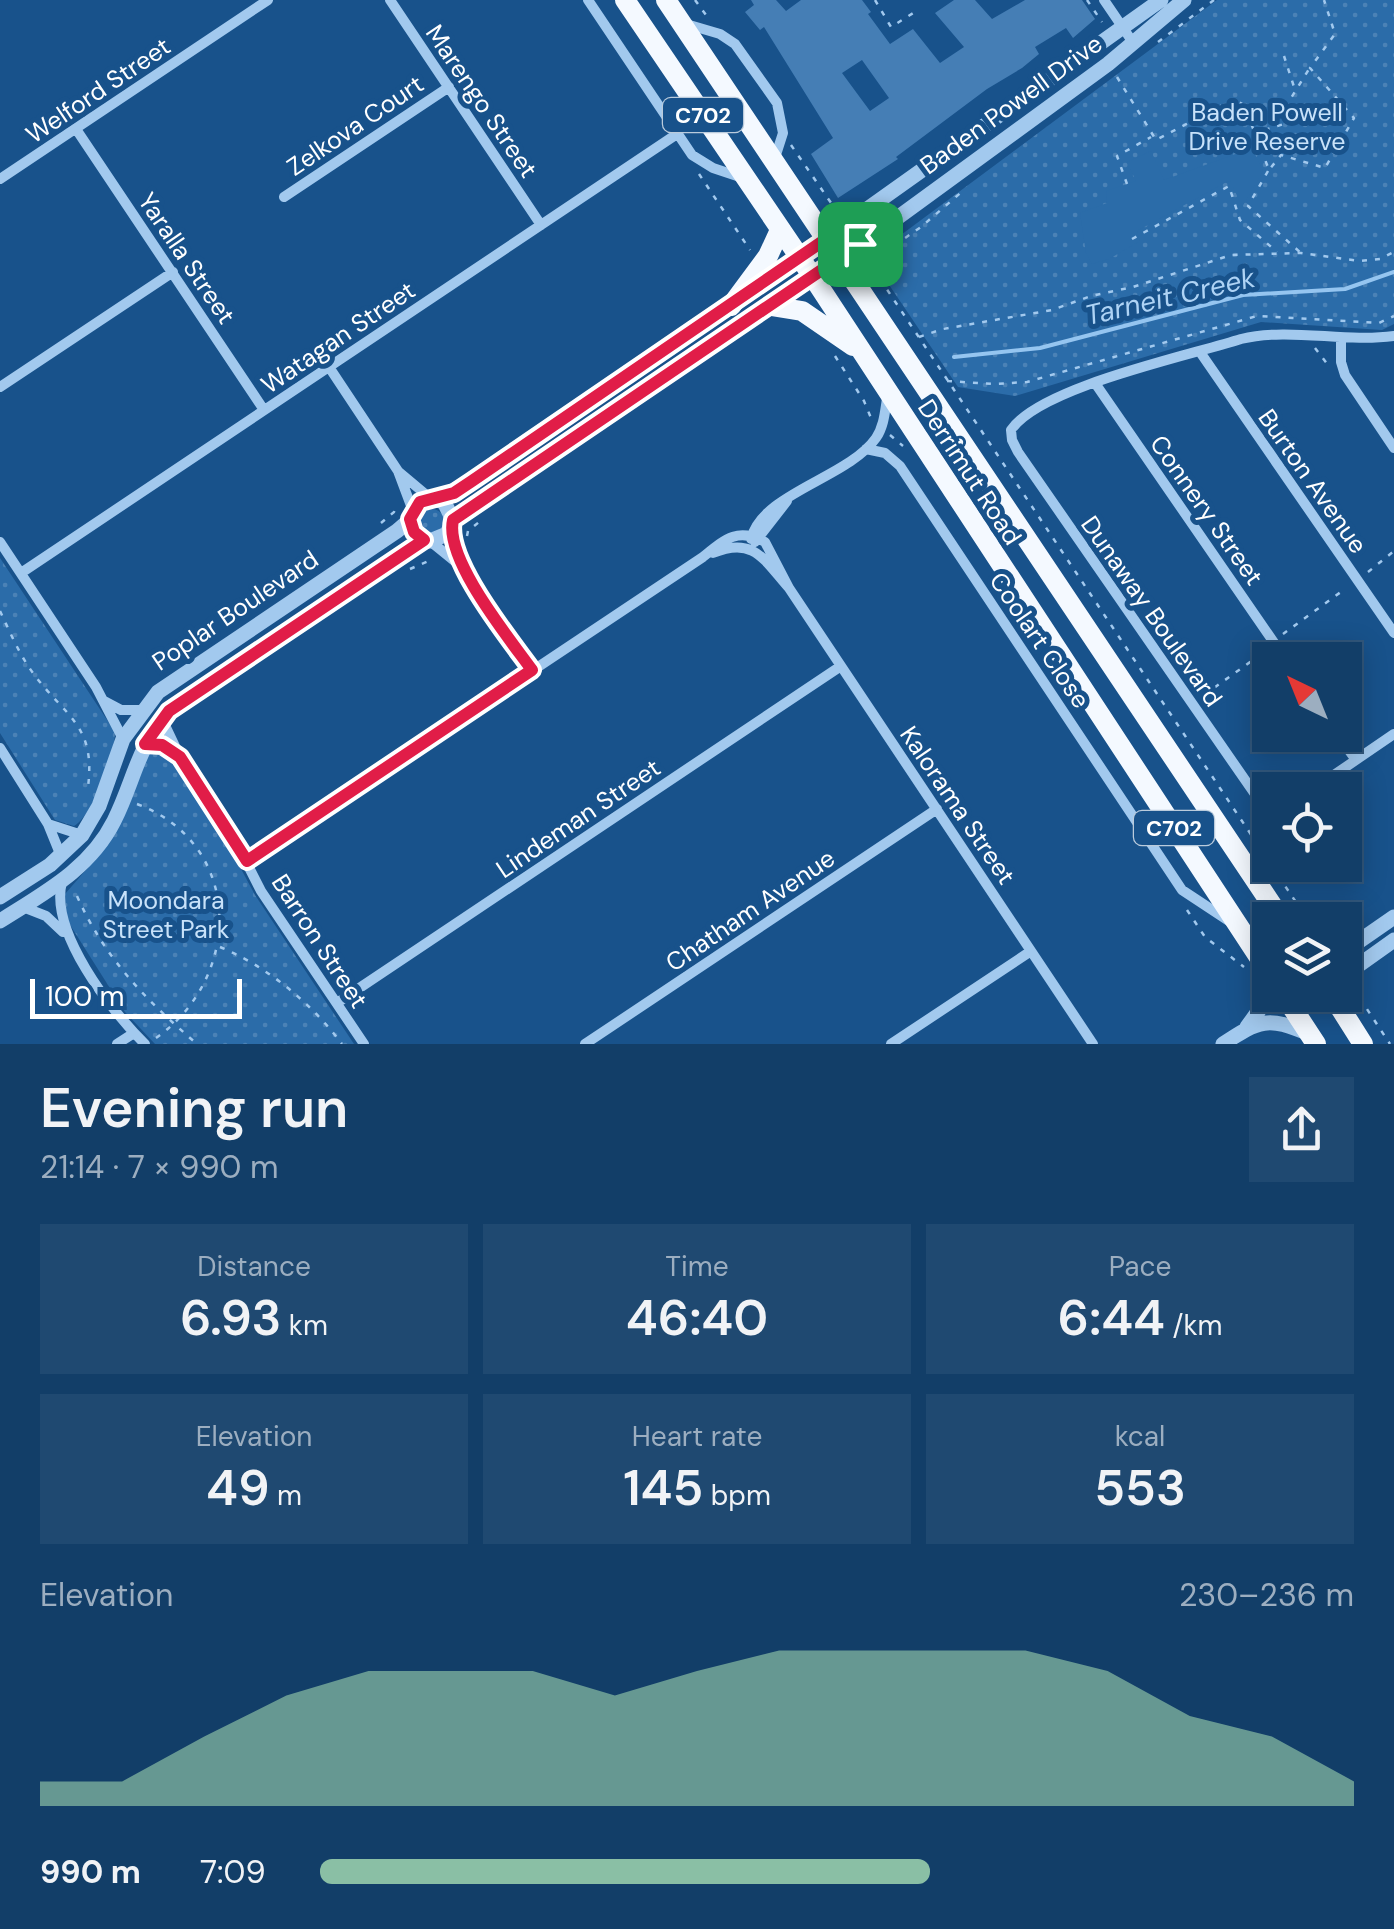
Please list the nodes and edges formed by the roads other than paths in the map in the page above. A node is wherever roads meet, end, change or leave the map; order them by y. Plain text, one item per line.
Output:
1 (268, 0) edge
2 (390, 0) edge
3 (588, 0) edge
4 (625, 0) edge
5 (666, 0) edge
6 (1104, 0) edge
7 (1161, 0) edge
8 (1184, 0) edge
9 (680, 22) junction
10 (1122, 28) junction
11 (1134, 44) junction
12 (449, 86) junction
13 (76, 129) junction
14 (677, 134) junction
15 (774, 161) junction
16 (746, 179) junction
17 (0, 180) edge
18 (284, 197) dead end
19 (541, 225) junction
20 (780, 230) junction
21 (827, 239) junction
22 (800, 258) junction
23 (840, 258) junction
24 (172, 272) junction
25 (813, 277) junction
26 (730, 306) junction
27 (772, 306) junction
28 (1394, 336) edge
29 (1341, 338) junction
30 (1200, 352) junction
31 (863, 353) junction
32 (329, 367) junction
33 (1095, 383) junction
34 (0, 387) edge
35 (888, 392) junction
36 (264, 410) junction
37 (866, 448) junction
38 (1394, 448) edge
39 (398, 471) junction
40 (434, 499) junction
41 (412, 515) junction
42 (452, 525) junction
43 (427, 540) junction
44 (753, 541) junction
45 (0, 542) edge
46 (462, 567) junction
47 (20, 573) junction
48 (1394, 633) edge
49 (1274, 642) edge
50 (841, 666) junction
51 (532, 670) junction
52 (104, 700) junction
53 (143, 710) junction
54 (162, 719) junction
55 (1394, 734) edge
56 (123, 739) junction
57 (145, 744) junction
58 (0, 748) edge
59 (1350, 752) edge
60 (180, 757) junction
61 (1356, 760) junction
62 (1338, 772) edge
63 (1252, 790) edge
64 (937, 809) junction
65 (48, 824) junction
66 (82, 835) junction
67 (61, 856) junction
68 (247, 861) junction
69 (62, 881) junction
70 (0, 897) edge
71 (1270, 902) edge
72 (22, 907) junction
73 (1394, 917) edge
74 (0, 921) edge
75 (1240, 928) junction
76 (67, 936) junction
77 (1362, 939) edge
78 (1394, 940) edge
79 (1252, 946) edge
80 (1031, 951) junction
81 (1362, 963) edge
82 (337, 1003) junction
83 (1257, 1012) edge
84 (1295, 1012) edge
85 (1342, 1012) edge
86 (1244, 1030) junction
87 (134, 1033) junction
88 (1313, 1039) edge
89 (117, 1044) edge
90 (146, 1044) edge
91 (364, 1044) edge
92 (585, 1044) edge
93 (892, 1044) edge
94 (1092, 1044) edge
95 (1223, 1044) edge
96 (1363, 1044) edge

1 - 13 street, Welford Street
2 - 12 street, Marengo Street
3 - 14 street
4 - 16 highway, Derrimut Road / C702
5 - 9 highway, Derrimut Road / C702
6 - 10 street
7 - 10 street, Baden Powell Drive
8 - 11 street, Baden Powell Drive
9 - 15 highway, Derrimut Road / C702
9 - 15 street
10 - 11 street
10 - 21 street, Baden Powell Drive
11 - 23 street, Baden Powell Drive
12 - 18 street, Zelkova Court
12 - 19 street, Marengo Street
13 - 17 street, Welford Street
13 - 24 street, Yaralla Street
14 - 16 street
14 - 19 street, Watagan Street
15 - 21 highway, Derrimut Road / C702
16 - 20 highway, Derrimut Road / C702
19 - 32 street, Watagan Street
20 - 22 highway, Derrimut Road / C702
20 - 26 highway
21 - 22 street, Baden Powell Drive
21 - 23 highway, Derrimut Road / C702
22 - 25 highway, Derrimut Road / C702
22 - 26 street
23 - 25 street, Baden Powell Drive
23 - 71 highway, Derrimut Road / C702
24 - 34 street
24 - 36 street, Yaralla Street
25 - 27 street
25 - 31 highway, Derrimut Road / C702
26 - 40 street
27 - 31 highway
27 - 42 street
28 - 29 street
29 - 30 street
29 - 38 street
30 - 33 street
30 - 48 street, Burton Avenue
31 - 35 highway, Derrimut Road / C702
32 - 36 street, Watagan Street
32 - 39 street
33 - 49 street, Connery Street
33 - 63 street, Dunaway Boulevard
35 - 37 street
35 - 75 highway, Derrimut Road / C702
36 - 47 street, Watagan Street
37 - 44 street
37 - 75 street, Coolart Close
39 - 40 street
39 - 41 street
40 - 41 street
40 - 42 street
41 - 43 street
41 - 53 street, Poplar Boulevard
42 - 43 street
42 - 46 street
43 - 46 street
43 - 54 street, Poplar Boulevard
44 - 50 street, Kalorama Street
44 - 51 street
45 - 47 street
46 - 51 street
47 - 52 street
50 - 64 street, Kalorama Street
50 - 82 street, Lindeman Street
51 - 68 street
52 - 53 street
52 - 56 street
53 - 56 street, Poplar Boulevard
54 - 57 street, Poplar Boulevard
54 - 60 street, Barron Street
55 - 61 street
56 - 66 street, Poplar Boulevard
57 - 60 street
57 - 69 street, Poplar Boulevard
58 - 65 street
59 - 61 street
60 - 68 street, Barron Street
61 - 62 street
64 - 80 street, Kalorama Street
64 - 92 street, Chatham Avenue
65 - 66 street
65 - 67 street
66 - 67 street, Poplar Boulevard
67 - 70 street, Poplar Boulevard
68 - 82 street, Barron Street
69 - 72 street, Poplar Boulevard
69 - 76 street
72 - 74 street, Poplar Boulevard
72 - 76 street
73 - 77 street
75 - 79 highway, Derrimut Road / C702
76 - 87 street
78 - 81 street
80 - 93 street
80 - 94 street, Kalorama Street
82 - 91 street, Barron Street
83 - 86 street
84 - 88 highway
85 - 96 highway
86 - 88 street
86 - 95 street
87 - 89 street
87 - 90 street

